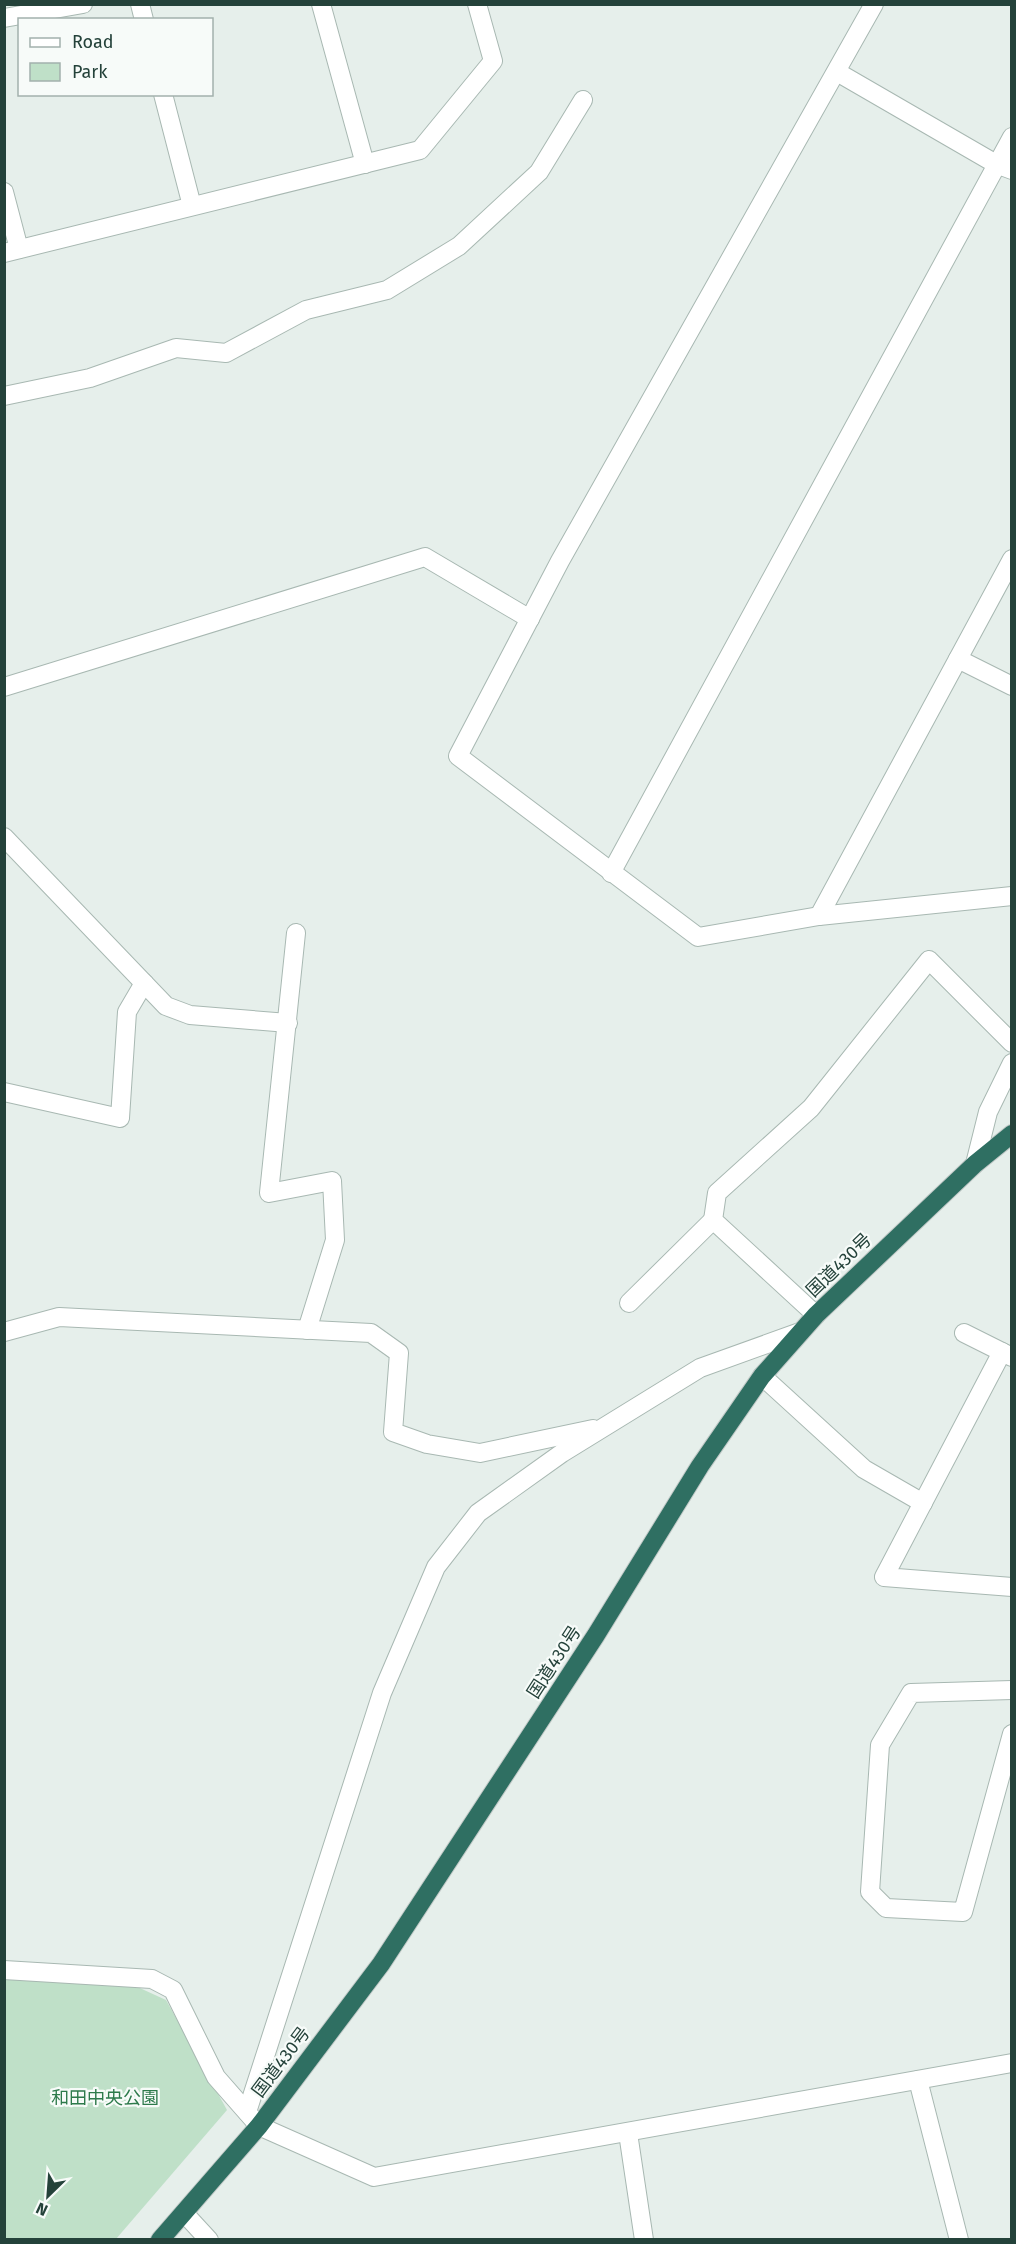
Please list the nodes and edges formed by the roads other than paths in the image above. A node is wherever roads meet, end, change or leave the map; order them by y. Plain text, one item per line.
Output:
1 (83, 4) edge
2 (321, 4) edge
3 (477, 4) edge
4 (874, 4) edge
5 (4, 18) edge
6 (837, 72) junction
7 (164, 96) edge
8 (583, 100) dead end
9 (1011, 137) edge
10 (365, 164) junction
11 (1004, 167) edge
12 (4, 192) edge
13 (192, 206) junction
14 (12, 251) edge
15 (4, 396) edge
16 (1011, 559) edge
17 (530, 619) junction
18 (958, 659) junction
19 (1011, 686) edge
20 (4, 687) edge
21 (4, 837) edge
22 (611, 873) junction
23 (1011, 896) edge
24 (819, 916) junction
25 (297, 933) dead end
26 (144, 983) junction
27 (288, 1023) junction
28 (1011, 1043) edge
29 (1011, 1063) edge
30 (4, 1092) edge
31 (1011, 1134) edge
32 (975, 1164) junction
33 (713, 1220) junction
34 (630, 1303) dead end
35 (816, 1315) junction
36 (307, 1330) junction
37 (4, 1332) edge
38 (800, 1332) junction
39 (964, 1333) dead end
40 (1007, 1355) edge
41 (762, 1376) junction
42 (606, 1426) junction
43 (923, 1503) junction
44 (1011, 1587) edge
45 (1011, 1690) edge
46 (1011, 1734) edge
47 (4, 1970) edge
48 (1011, 2063) edge
49 (918, 2080) junction
50 (247, 2112) junction
51 (259, 2127) junction
52 (628, 2133) junction
53 (185, 2214) junction
54 (160, 2240) edge
55 (209, 2240) edge
56 (644, 2240) edge
57 (959, 2240) edge

1 - 5 street
2 - 10 street
3 - 10 street
4 - 6 street
6 - 11 street
6 - 17 street
7 - 13 street
8 - 15 street
9 - 11 street
10 - 13 street
11 - 22 street
12 - 14 street
13 - 14 street
16 - 18 street
17 - 20 street
17 - 22 street
18 - 19 street
18 - 24 street
21 - 26 street
22 - 24 street
23 - 24 street
25 - 27 street
26 - 27 street
26 - 30 street
27 - 36 street
28 - 33 street
29 - 32 street
31 - 32 highway, 国道430号
32 - 35 highway, 国道430号
33 - 34 street
33 - 35 street
35 - 38 highway, 国道430号
36 - 37 street
36 - 42 street
38 - 41 highway, 国道430号
38 - 42 street
39 - 40 street
40 - 43 street
41 - 43 street
41 - 51 highway, 国道430号
42 - 50 street
43 - 44 street
45 - 46 street
47 - 50 street
48 - 49 street
49 - 52 street
49 - 57 street
50 - 51 street
51 - 52 street
51 - 53 highway, 国道430号
52 - 56 street
53 - 54 highway, 国道430号
53 - 55 street

